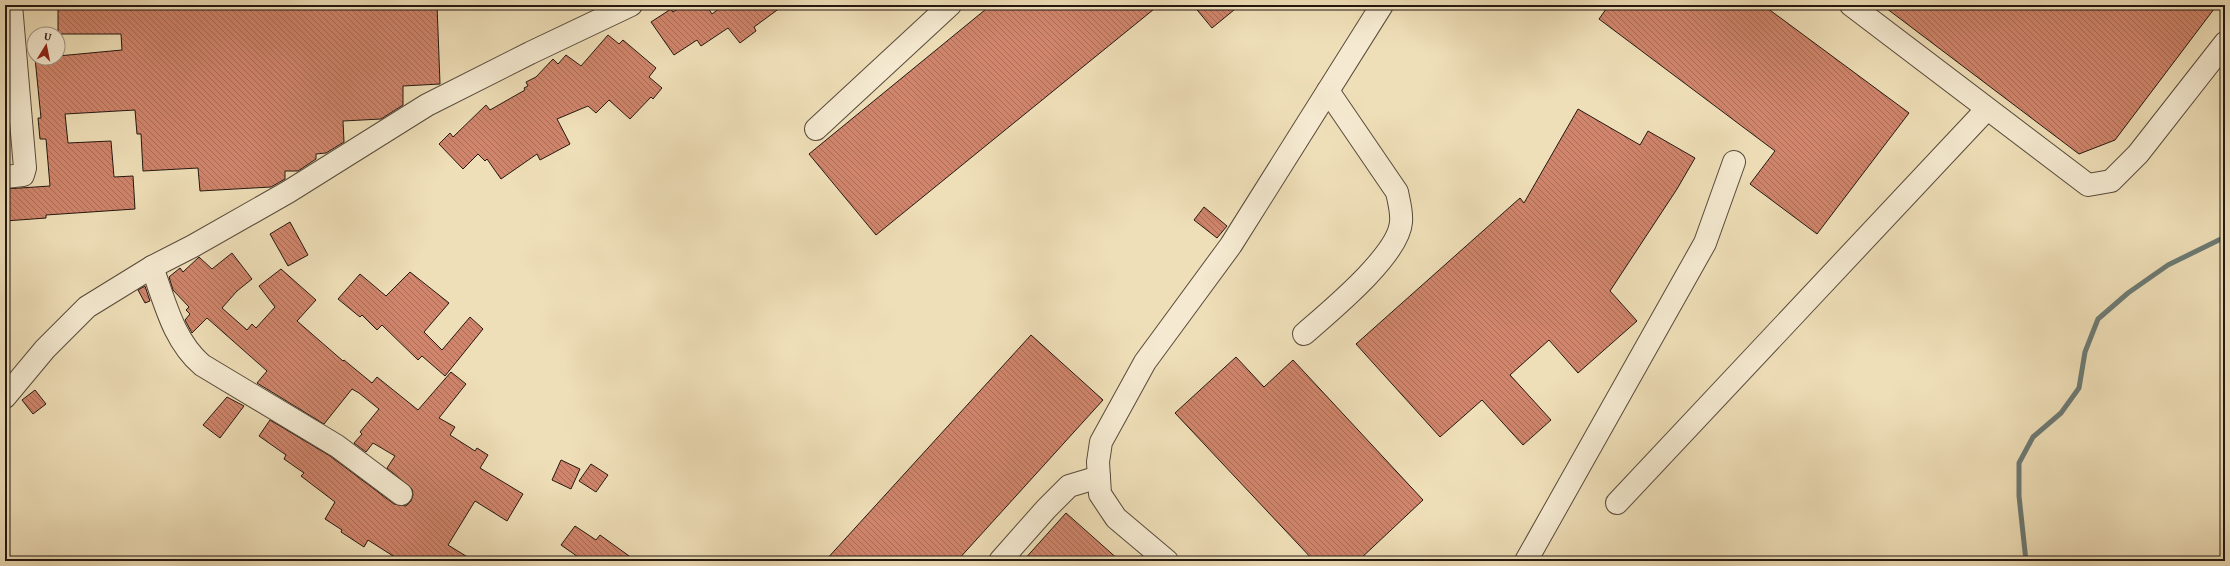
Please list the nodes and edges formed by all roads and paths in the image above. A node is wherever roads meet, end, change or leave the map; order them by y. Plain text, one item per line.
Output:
1 (11, 5) edge
2 (631, 5) edge
3 (950, 5) edge
4 (1382, 5) edge
5 (1851, 5) edge
6 (2225, 43) edge
7 (1328, 91) junction
8 (1987, 109) junction
9 (816, 129) dead end
10 (1734, 162) dead end
11 (5, 177) edge
12 (152, 267) junction
13 (1304, 334) dead end
14 (5, 397) edge
15 (1099, 477) junction
16 (401, 494) dead end
17 (1617, 503) dead end
18 (1000, 561) edge
19 (1167, 561) edge
20 (1526, 561) edge

1 - 11 street
2 - 12 street
3 - 9 street
4 - 7 street
5 - 8 street
6 - 8 street
7 - 13 street
7 - 15 street
8 - 17 street
10 - 20 street
12 - 14 street
12 - 16 street
15 - 18 street
15 - 19 street

